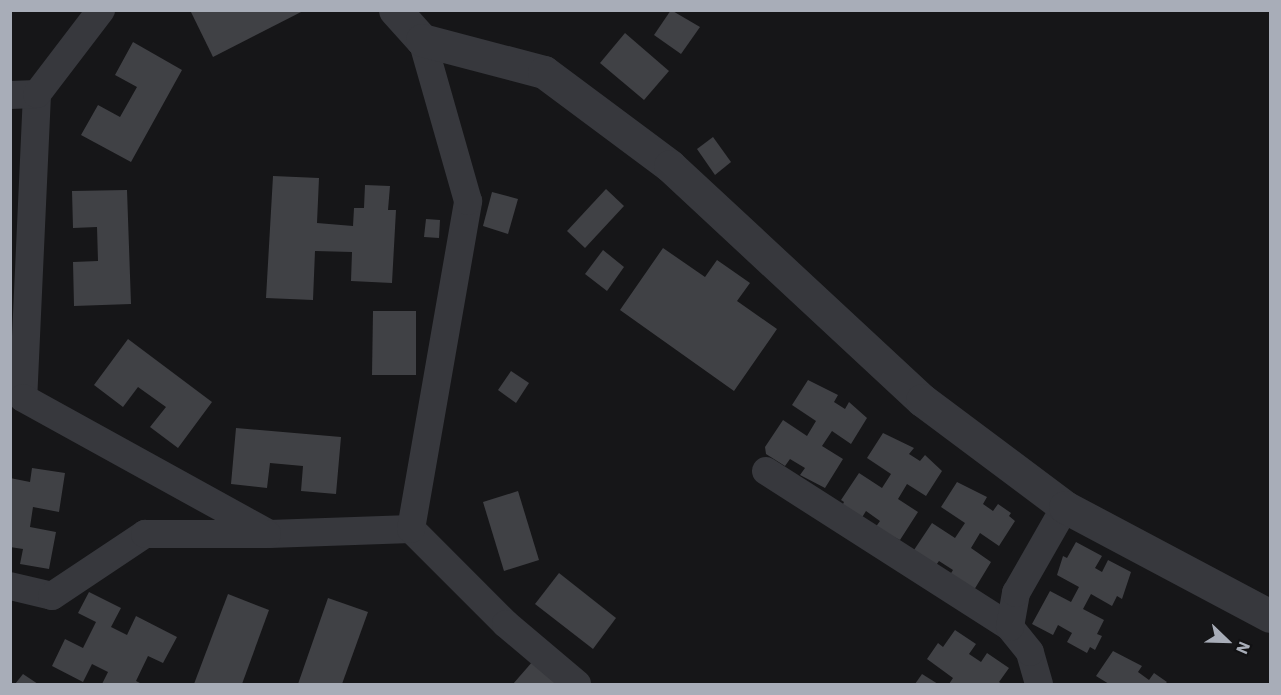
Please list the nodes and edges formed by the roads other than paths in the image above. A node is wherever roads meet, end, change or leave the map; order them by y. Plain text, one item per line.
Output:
1 (102, 10) edge
2 (395, 10) edge
3 (422, 39) junction
4 (24, 94) edge
5 (766, 471) dead end
6 (1065, 507) junction
7 (411, 529) junction
8 (269, 534) junction
9 (10, 586) edge
10 (1270, 616) edge
11 (1010, 627) junction
12 (578, 684) edge
13 (1039, 684) edge

1 - 4 street
2 - 3 street
3 - 6 street
3 - 7 street
4 - 8 street
5 - 11 street
6 - 10 street
6 - 11 street
7 - 8 street
7 - 12 street
8 - 9 street
11 - 13 street

